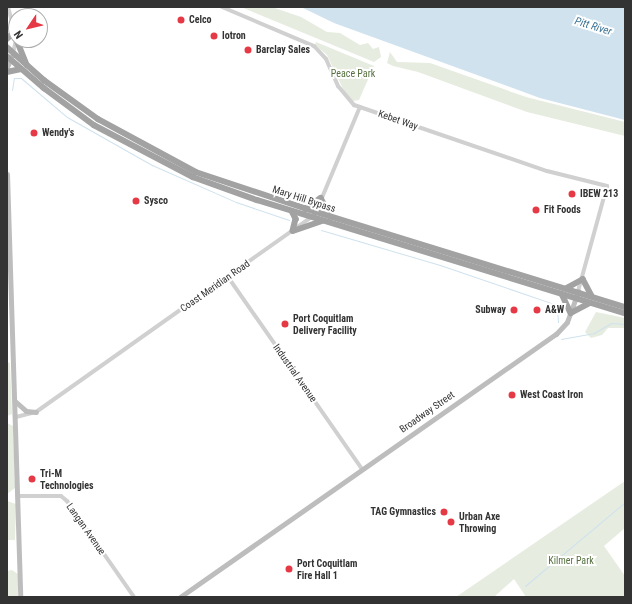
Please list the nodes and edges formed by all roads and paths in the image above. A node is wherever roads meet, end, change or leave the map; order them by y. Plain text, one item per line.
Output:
1 (222, 7) edge
2 (7, 47) edge
3 (15, 48) edge
4 (20, 48) edge
5 (13, 53) junction
6 (9, 57) edge
7 (28, 66) junction
8 (7, 68) edge
9 (21, 69) junction
10 (7, 72) edge
11 (360, 107) junction
12 (7, 174) edge
13 (607, 186) joint
14 (321, 198) junction
15 (305, 209) junction
16 (292, 211) junction
17 (316, 212) junction
18 (311, 217) junction
19 (331, 217) junction
20 (322, 221) junction
21 (293, 231) junction
22 (228, 277) junction
23 (583, 279) junction
24 (567, 288) junction
25 (578, 292) junction
26 (562, 294) junction
27 (592, 296) junction
28 (576, 298) junction
29 (590, 303) junction
30 (625, 307) edge
31 (571, 313) junction
32 (625, 313) edge
33 (16, 402) junction
34 (36, 412) junction
35 (16, 417) junction
36 (362, 469) junction
37 (19, 496) junction
38 (20, 597) edge
39 (134, 597) edge
40 (180, 597) edge

1 - 11 street, Kebet Way
2 - 5 highway, Mary Hill Bypass
3 - 5 street
4 - 7 highway
5 - 6 main road
5 - 7 highway, Mary Hill Bypass
6 - 8 main road
6 - 9 highway, Mary Hill Bypass
7 - 15 highway, Mary Hill Bypass
9 - 10 highway
9 - 16 highway, Mary Hill Bypass
11 - 13 street, Kebet Way
11 - 14 street, Coast Meridian Road
12 - 33 main road
13 - 23 street, Broadway Street
14 - 15 highway
14 - 17 street, Coast Meridian Road
14 - 19 highway
15 - 17 highway, Mary Hill Bypass
16 - 18 highway, Mary Hill Bypass
16 - 21 highway
17 - 18 street, Coast Meridian Road
17 - 19 highway, Mary Hill Bypass
18 - 20 highway, Mary Hill Bypass
18 - 21 street, Coast Meridian Road
19 - 24 highway, Mary Hill Bypass
20 - 21 highway
20 - 26 highway, Mary Hill Bypass
21 - 22 street, Coast Meridian Road
22 - 34 street, Coast Meridian Road
22 - 36 street, Industrial Avenue
23 - 24 highway
23 - 25 street, Broadway Street
23 - 27 highway
24 - 25 highway, Mary Hill Bypass
25 - 27 highway, Mary Hill Bypass
25 - 28 main road, Broadway Street
26 - 28 highway, Mary Hill Bypass
26 - 31 highway
27 - 30 highway, Mary Hill Bypass
28 - 29 highway, Mary Hill Bypass
28 - 31 main road, Broadway Street
29 - 31 highway
29 - 32 highway, Mary Hill Bypass
31 - 36 main road, Broadway Street
33 - 34 main road
33 - 35 main road
34 - 35 street, Coast Meridian Road
35 - 37 main road
36 - 40 main road, Broadway Street
37 - 38 main road
37 - 39 street, Langan Avenue

